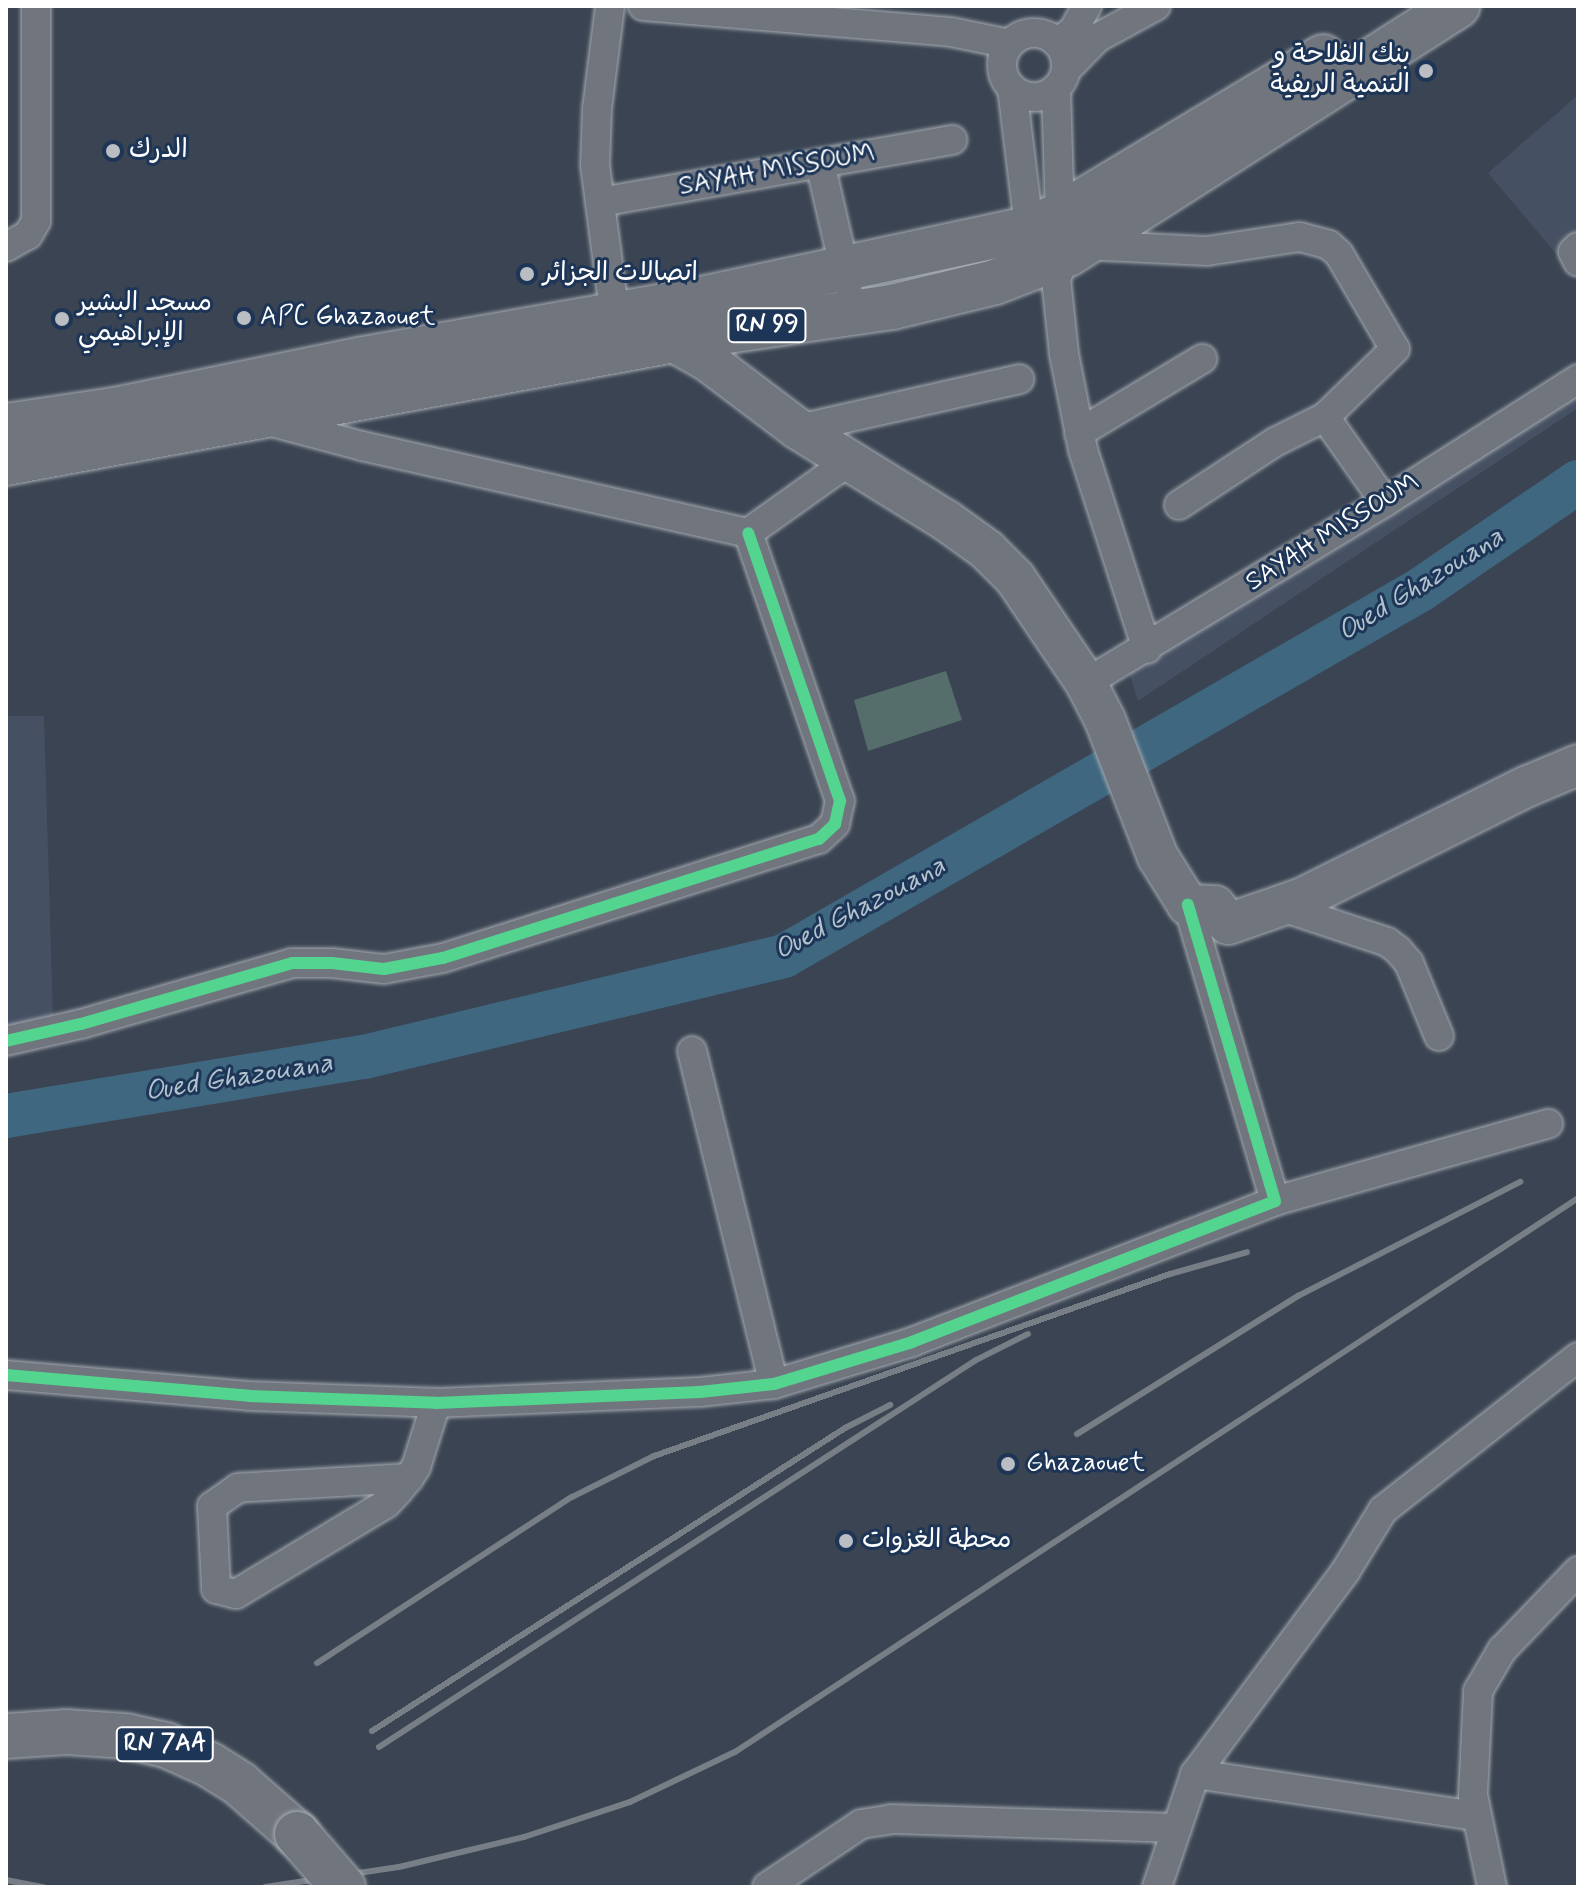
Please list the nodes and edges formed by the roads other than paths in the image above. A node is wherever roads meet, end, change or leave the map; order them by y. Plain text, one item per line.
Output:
1 (36, 6) edge
2 (610, 6) edge
3 (643, 6) edge
4 (1087, 6) edge
5 (1156, 6) edge
6 (1407, 6) edge
7 (1458, 6) edge
8 (1378, 40) junction
9 (1057, 42) junction
10 (1010, 44) junction
11 (1061, 79) junction
12 (1012, 88) junction
13 (953, 140) dead end
14 (820, 163) junction
15 (600, 202) junction
16 (6, 247) edge
17 (1578, 247) edge
18 (1055, 248) junction
19 (1578, 262) edge
20 (846, 268) junction
21 (852, 312) junction
22 (675, 327) junction
23 (1202, 359) dead end
24 (1019, 379) dead end
25 (1578, 379) edge
26 (251, 417) junction
27 (1325, 417) junction
28 (6, 426) edge
29 (798, 429) junction
30 (1079, 433) junction
31 (848, 462) junction
32 (6, 463) edge
33 (1385, 502) junction
34 (1179, 505) dead end
35 (748, 533) junction
36 (1147, 649) junction
37 (1086, 683) junction
38 (1578, 765) edge
39 (1188, 905) junction
40 (1228, 924) junction
41 (1439, 1036) dead end
42 (6, 1041) edge
43 (692, 1051) dead end
44 (1548, 1124) dead end
45 (1275, 1201) junction
46 (1578, 1357) edge
47 (6, 1375) edge
48 (774, 1384) junction
49 (436, 1403) junction
50 (409, 1478) junction
51 (1572, 1583) edge
52 (6, 1736) edge
53 (1195, 1774) junction
54 (1476, 1816) junction
55 (1177, 1828) junction
56 (343, 1887) edge
57 (767, 1887) edge
58 (1157, 1887) edge
59 (1492, 1887) edge

1 - 16 street
2 - 15 street
3 - 10 street
4 - 9 street
5 - 11 street
6 - 8 main road, RN 99
7 - 8 main road, RN 99
8 - 18 main road, RN 99
9 - 10 street
9 - 11 street
10 - 12 street
11 - 12 street
11 - 18 street
12 - 18 street
13 - 14 street, SAYAH MISSOUM
14 - 15 street, SAYAH MISSOUM
14 - 20 street
15 - 22 street
17 - 19 street
18 - 20 main road, RN 99
18 - 21 main road, RN 99
18 - 27 street
18 - 30 street
20 - 21 street
20 - 22 main road, RN 99
21 - 22 main road, RN 99
22 - 26 main road, RN 99
22 - 28 main road, RN 99
22 - 29 main road
23 - 30 street
24 - 29 street
25 - 33 street, SAYAH MISSOUM
26 - 32 main road, RN 99
26 - 35 street
27 - 33 street
27 - 34 street
29 - 31 main road
30 - 36 street
31 - 35 street
31 - 37 main road
33 - 36 street, SAYAH MISSOUM
35 - 42 street
36 - 37 street, SAYAH MISSOUM
37 - 39 main road
38 - 40 main road
39 - 40 main road
39 - 45 street
40 - 41 street
43 - 48 street
44 - 45 street
45 - 48 street
46 - 53 street
47 - 49 street
48 - 49 street
49 - 50 street
50 - 50 street
51 - 54 street
52 - 56 main road, RN 7AA, bridge
53 - 54 street
53 - 55 street
54 - 59 street
55 - 57 street
55 - 58 street

